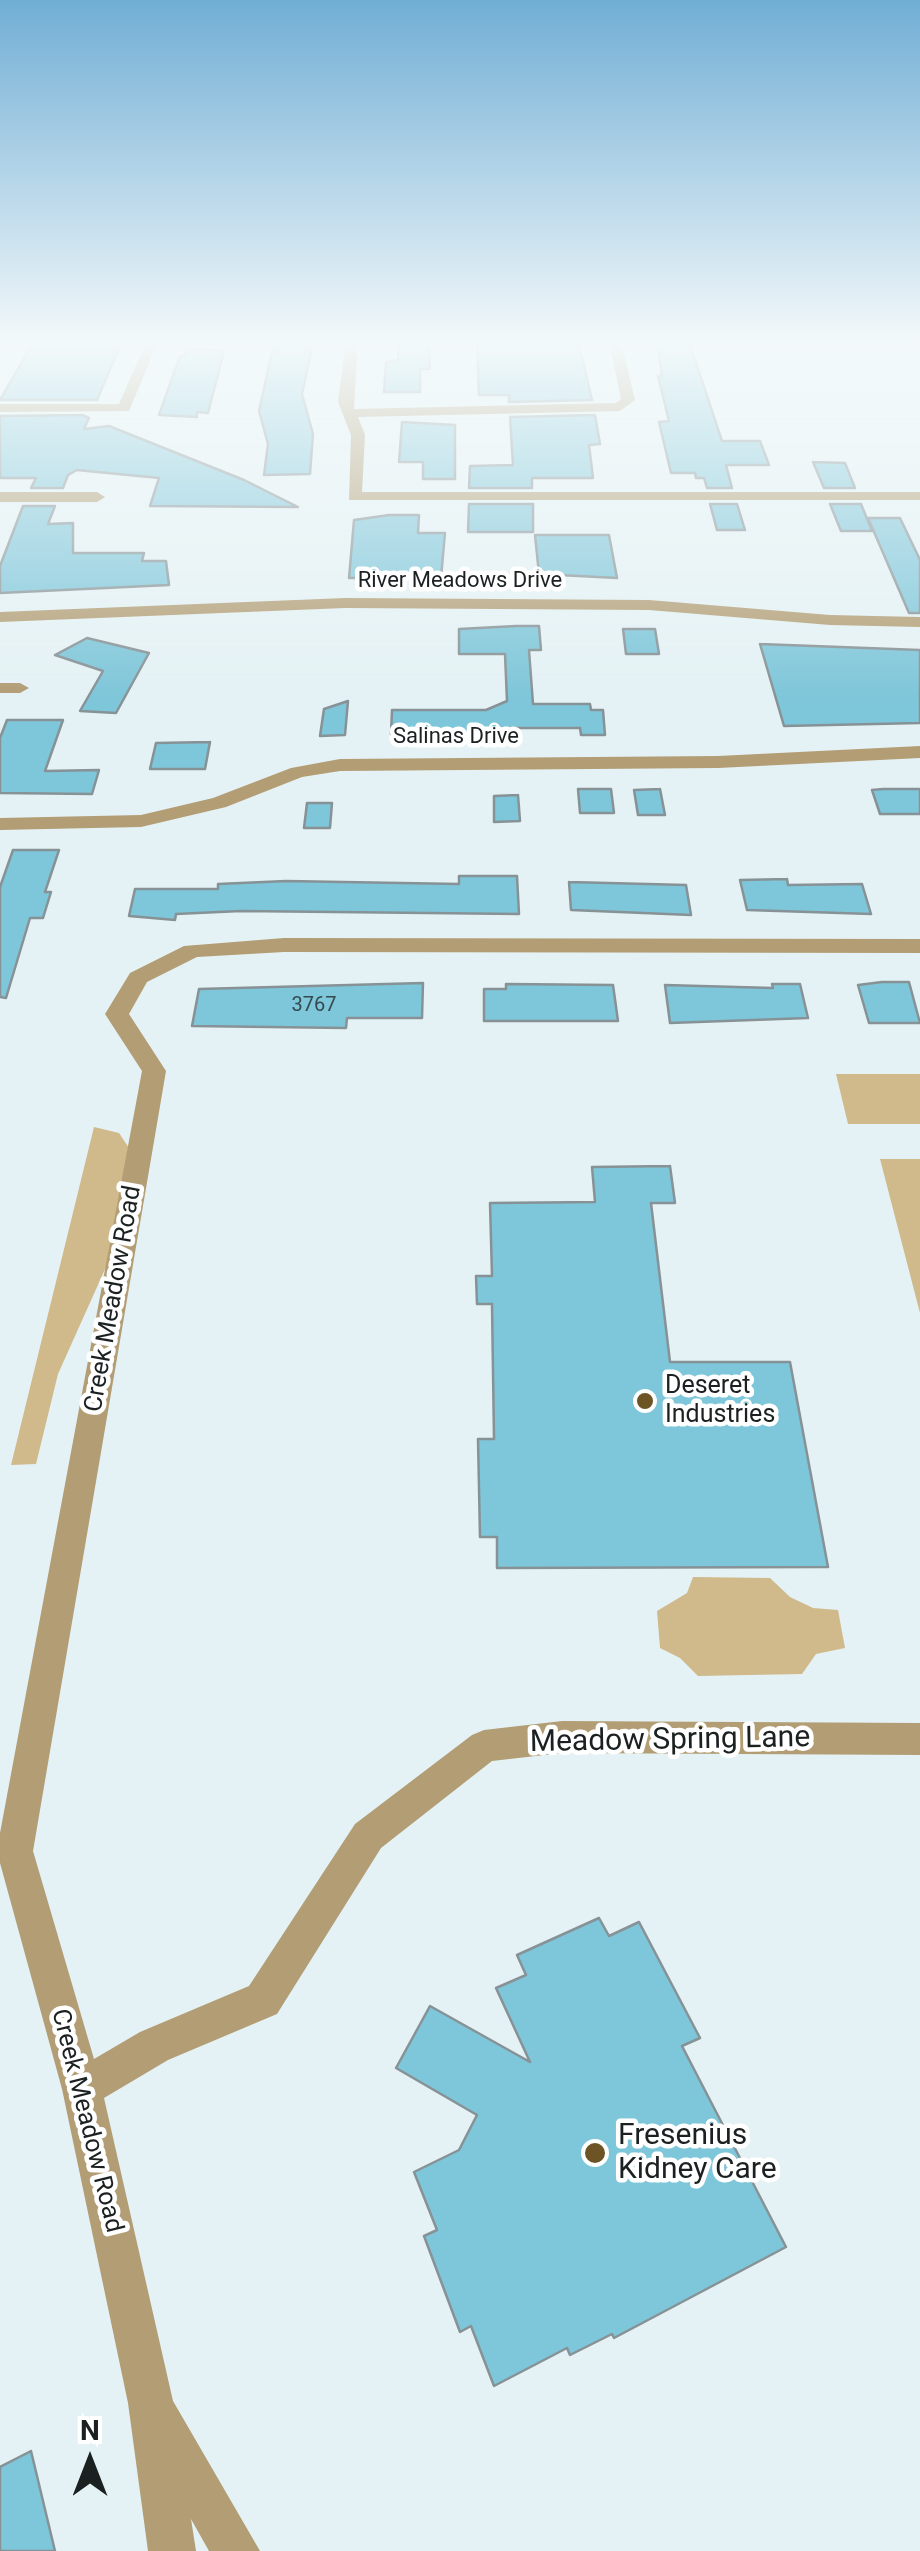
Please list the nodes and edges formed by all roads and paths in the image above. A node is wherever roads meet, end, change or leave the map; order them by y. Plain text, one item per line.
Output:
1 (356, 461) edge
2 (97, 496) dead end
3 (920, 496) edge
4 (0, 497) edge
5 (0, 616) edge
6 (920, 622) edge
7 (920, 752) edge
8 (0, 824) edge
9 (920, 946) edge
10 (920, 1739) edge
11 (82, 2089) junction
12 (151, 2403) junction
13 (172, 2551) edge
14 (236, 2551) edge

1 - 3 street
2 - 4 street
5 - 6 street, River Meadows Drive
7 - 8 street, Salinas Drive
9 - 11 street, Creek Meadow Road
10 - 11 street, Meadow Spring Lane
11 - 12 street, Creek Meadow Road
12 - 13 street, Creek Meadow Road
12 - 14 street, Creek Meadow Road

